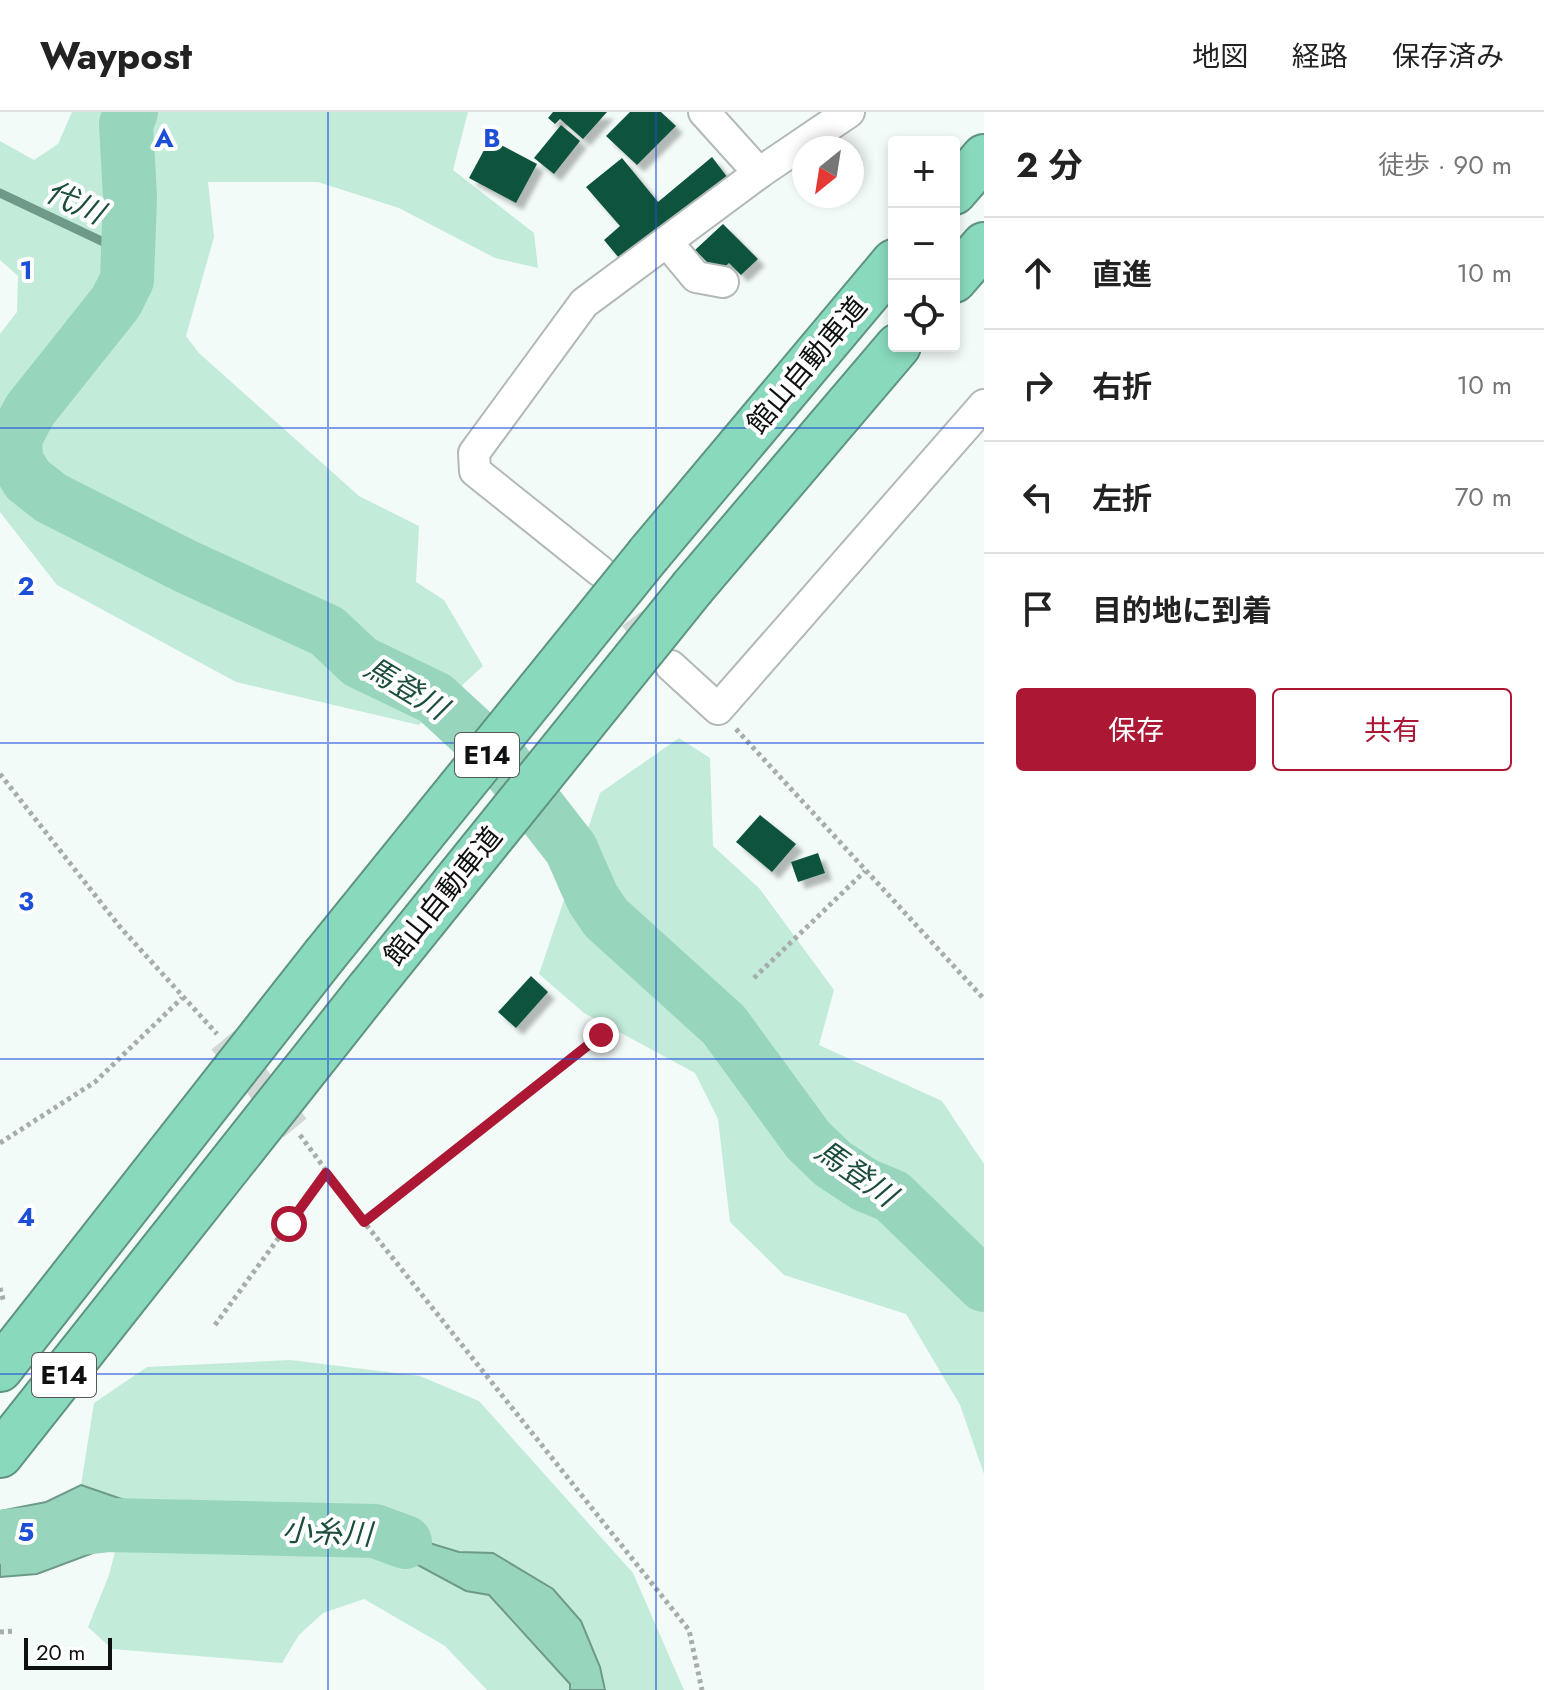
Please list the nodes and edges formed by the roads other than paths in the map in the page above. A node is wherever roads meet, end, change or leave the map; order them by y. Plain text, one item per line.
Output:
1 (704, 112) edge
2 (849, 112) edge
3 (984, 157) edge
4 (759, 173) junction
5 (960, 185) edge
6 (667, 242) junction
7 (984, 245) edge
8 (888, 269) edge
9 (960, 273) edge
10 (723, 282) dead end
11 (893, 352) edge
12 (984, 405) edge
13 (600, 571) tunnel mouth
14 (671, 666) tunnel mouth
15 (0, 1369) edge
16 (0, 1455) edge

1 - 4 street
2 - 4 street
3 - 5 highway
4 - 6 street
6 - 10 street
6 - 13 street
7 - 9 highway
8 - 15 highway, 館山自動車道 / E14, bridge
11 - 16 highway, 館山自動車道 / E14, bridge
12 - 14 street

